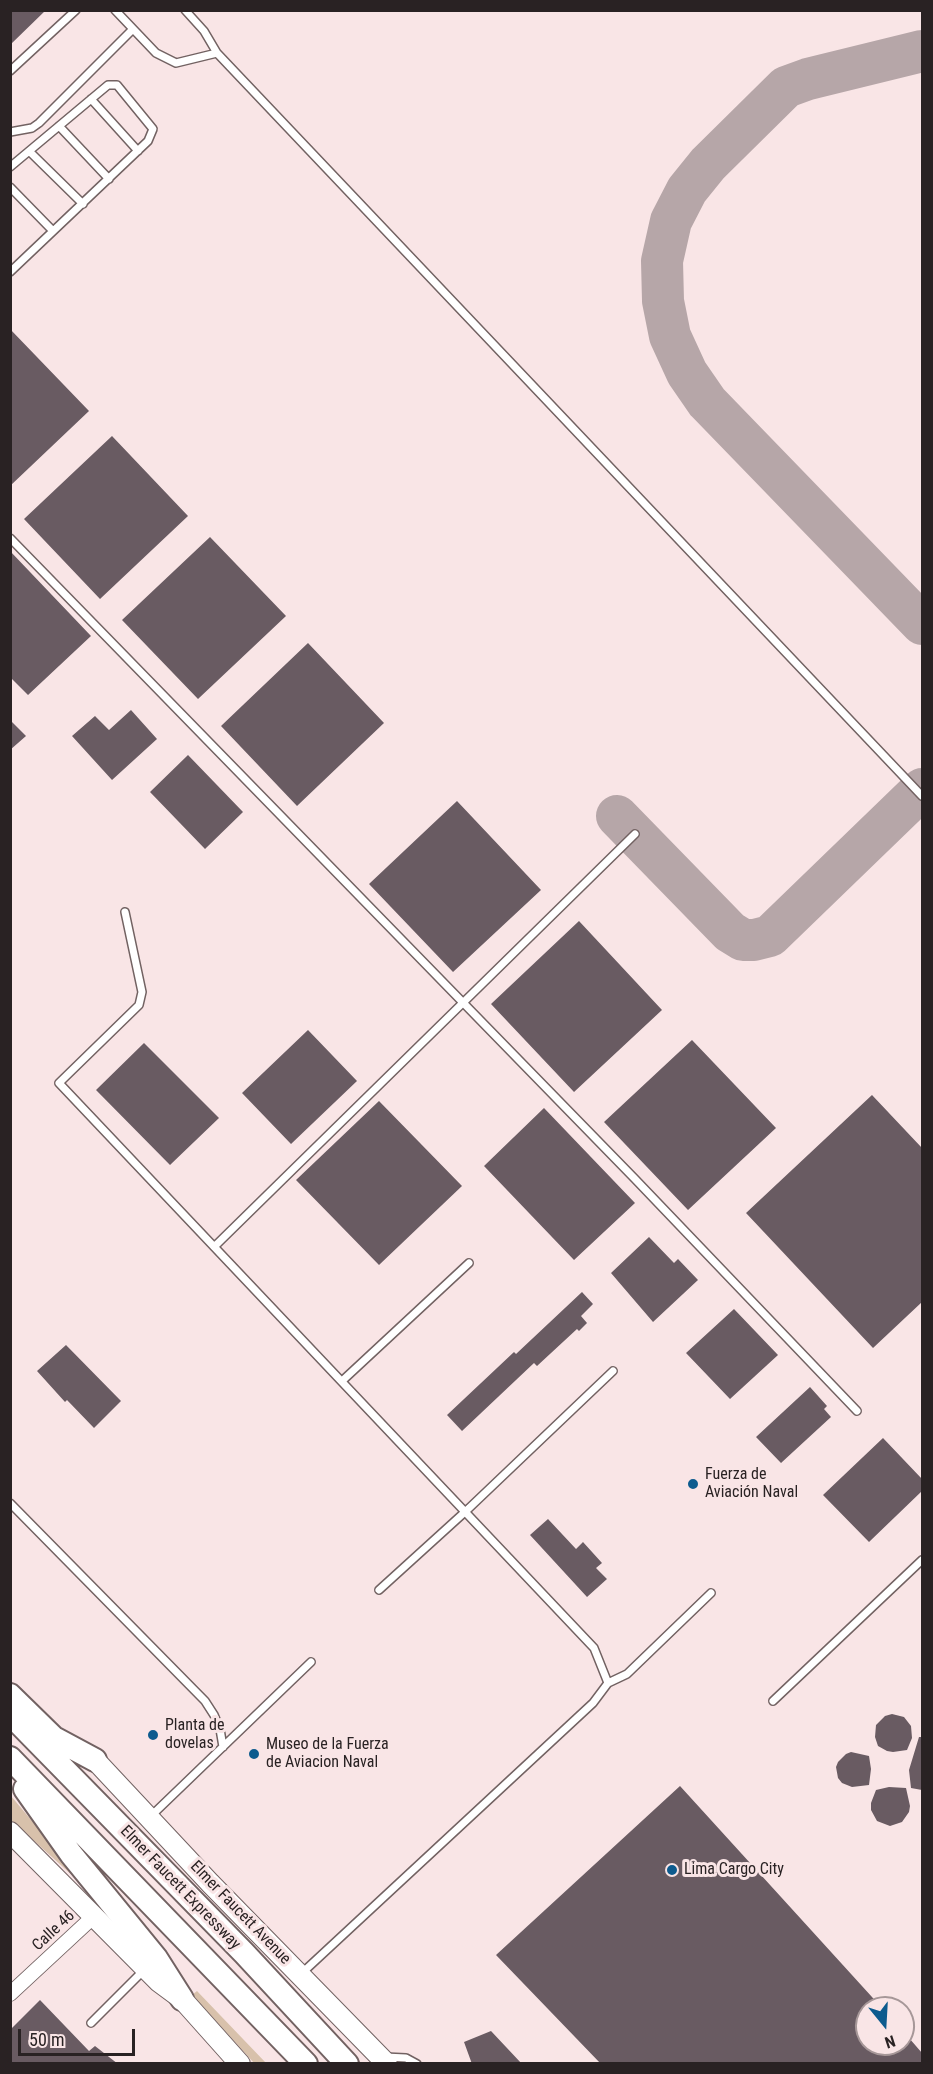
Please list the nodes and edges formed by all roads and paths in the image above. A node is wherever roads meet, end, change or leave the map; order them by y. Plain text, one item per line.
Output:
1 (76, 10) edge
2 (116, 10) edge
3 (185, 10) edge
4 (133, 29) junction
5 (217, 53) junction
6 (10, 71) edge
7 (92, 99) junction
8 (59, 126) junction
9 (10, 132) edge
10 (138, 151) junction
11 (30, 152) junction
12 (10, 167) edge
13 (109, 179) junction
14 (10, 187) edge
15 (83, 204) junction
16 (53, 231) junction
17 (12, 268) edge
18 (10, 537) edge
19 (922, 796) edge
20 (635, 834) dead end
21 (125, 912) dead end
22 (464, 1003) junction
23 (215, 1246) junction
24 (469, 1263) dead end
25 (613, 1371) dead end
26 (342, 1380) junction
27 (857, 1411) dead end
28 (10, 1503) edge
29 (466, 1511) junction
30 (922, 1560) edge
31 (379, 1590) dead end
32 (711, 1593) dead end
33 (311, 1662) dead end
34 (608, 1683) junction
35 (10, 1695) edge
36 (773, 1701) dead end
37 (10, 1714) edge
38 (223, 1747) junction
39 (10, 1758) edge
40 (95, 1760) joint
41 (10, 1768) edge
42 (149, 1818) junction
43 (10, 1832) edge
44 (93, 1917) junction
45 (146, 1968) junction
46 (300, 1975) junction
47 (10, 1994) edge
48 (182, 1999) junction
49 (91, 2023) dead end
50 (383, 2060) edge
51 (240, 2064) edge
52 (306, 2064) edge
53 (347, 2064) edge
54 (417, 2064) edge

1 - 6 lane
2 - 4 lane
3 - 5 lane
4 - 5 lane
4 - 9 lane
5 - 19 lane
7 - 8 lane
7 - 10 lane
7 - 10 lane
8 - 11 lane
8 - 13 lane
10 - 13 lane
11 - 12 lane
11 - 15 lane
13 - 15 lane
14 - 16 lane
15 - 16 lane
16 - 17 lane
18 - 22 lane
20 - 22 lane
21 - 23 lane
22 - 23 lane
22 - 27 lane
23 - 26 lane
24 - 26 lane
25 - 29 lane
26 - 29 lane
28 - 38 lane
29 - 31 lane
29 - 34 lane
30 - 36 lane
32 - 34 lane
33 - 38 lane
34 - 46 lane
35 - 40 highway
37 - 53 highway, Elmer Faucett Expressway
38 - 42 lane
39 - 52 highway, Elmer Faucett Expressway
40 - 42 main road, Elmer Faucett Avenue
41 - 48 highway
42 - 46 main road, Elmer Faucett Avenue
43 - 44 main road
44 - 45 main road
44 - 47 street, Calle 46
45 - 48 main road
45 - 49 lane
46 - 50 main road, Elmer Faucett Avenue
48 - 51 main road
50 - 54 lane

